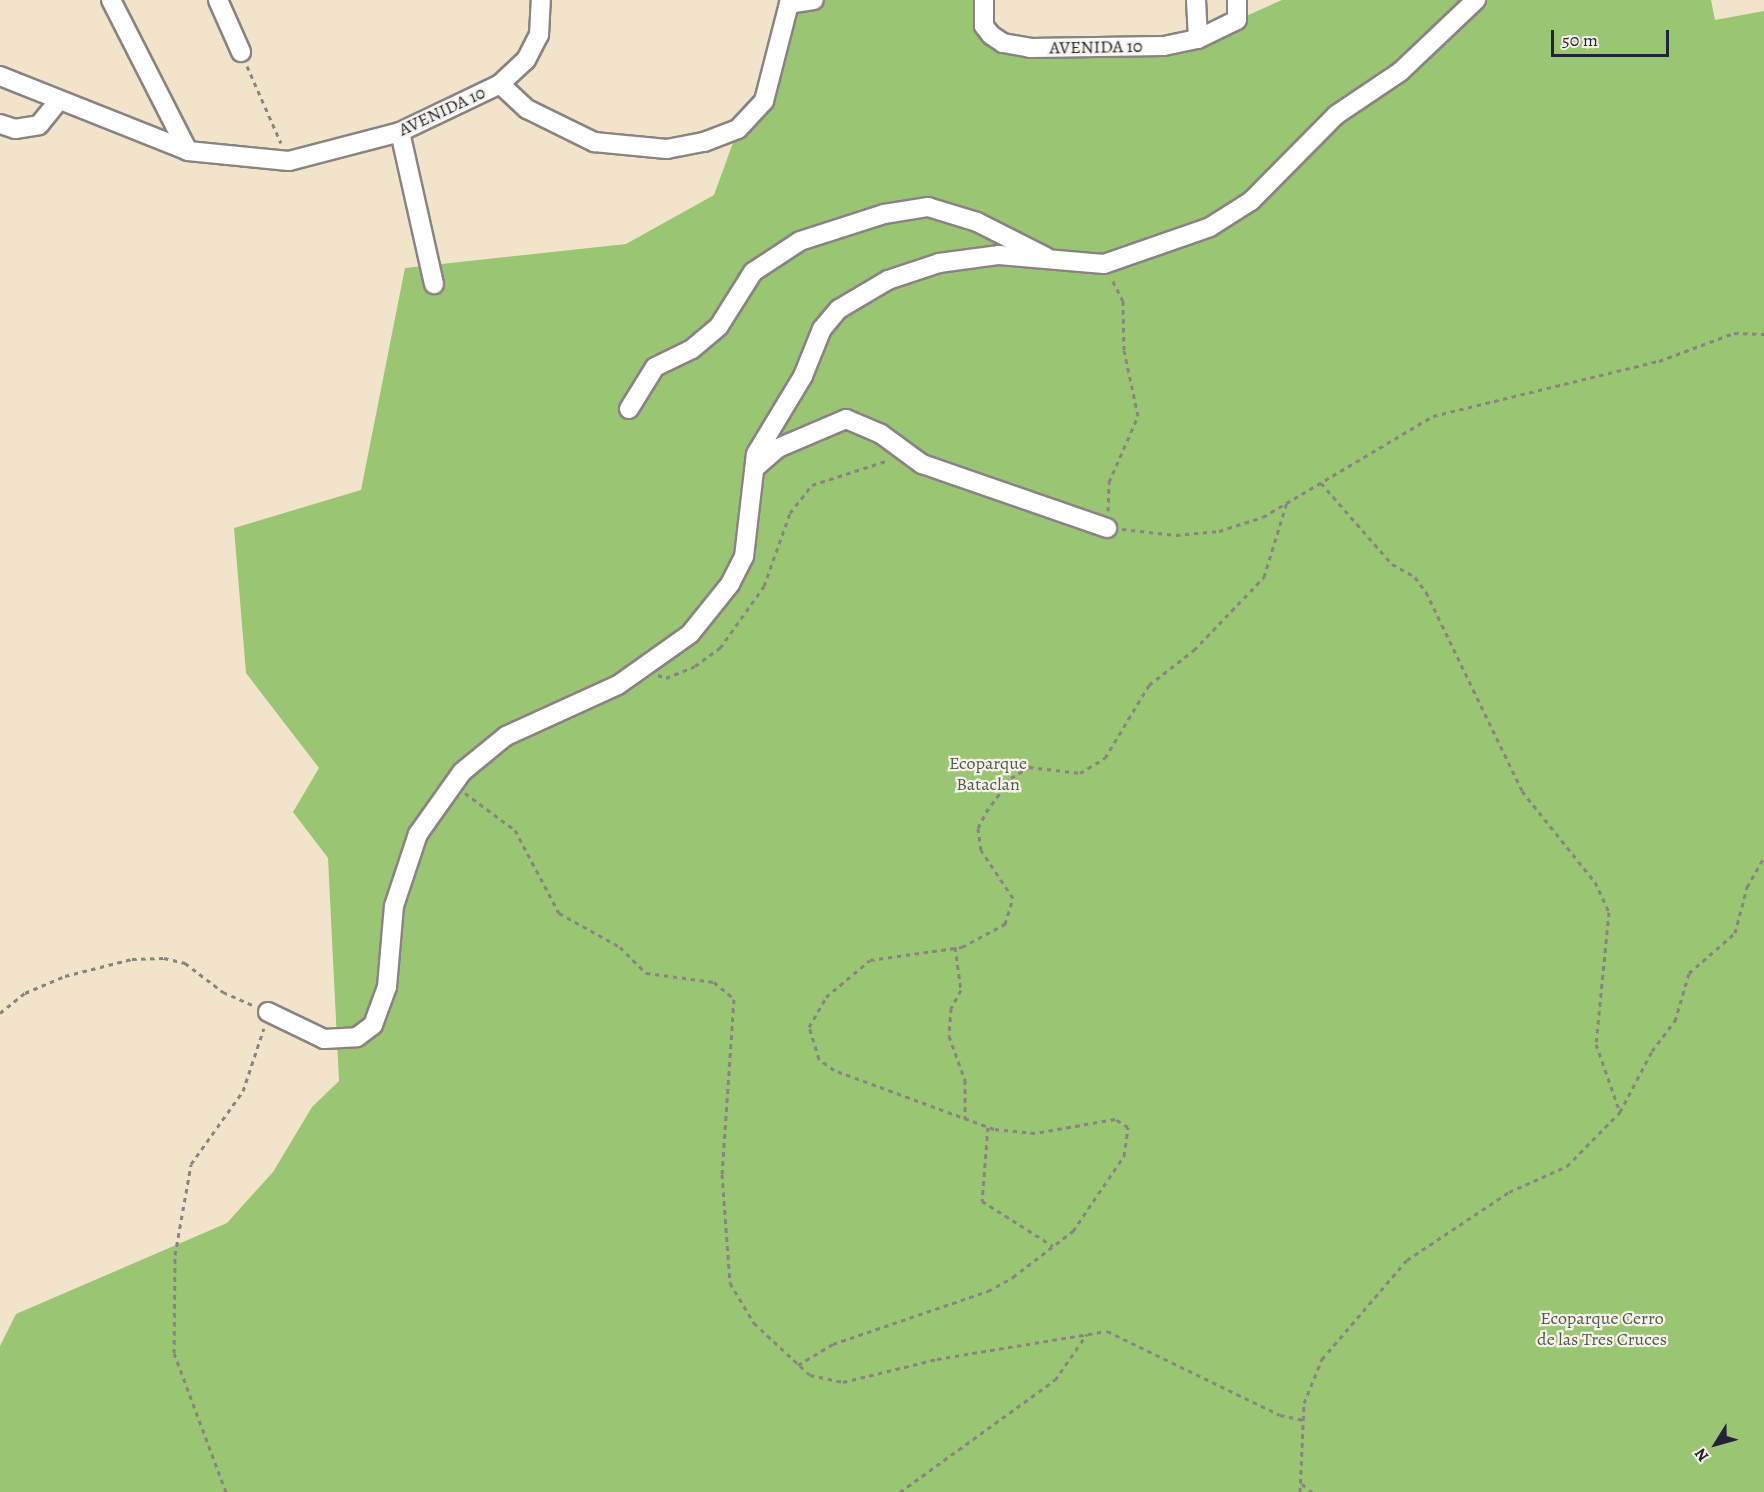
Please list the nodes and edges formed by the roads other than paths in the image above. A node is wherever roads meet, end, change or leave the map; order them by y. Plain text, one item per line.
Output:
1 (111, 0) edge
2 (219, 0) edge
3 (541, 0) edge
4 (814, 0) edge
5 (984, 0) edge
6 (1196, 0) edge
7 (1238, 0) edge
8 (1476, 0) edge
9 (790, 2) edge
10 (1198, 39) junction
11 (241, 52) road end
12 (0, 76) edge
13 (500, 84) junction
14 (59, 100) junction
15 (0, 124) edge
16 (400, 132) junction
17 (188, 151) junction
18 (1050, 259) junction
19 (434, 284) dead end
20 (629, 410) dead end
21 (755, 468) junction
22 (1107, 528) road end
23 (268, 1012) road end

1 - 17 street
2 - 11 street
3 - 13 street
4 - 9 street
5 - 10 street, AVENIDA 10
6 - 10 street
7 - 10 street, AVENIDA 10
8 - 18 street
9 - 13 street, AVENIDA 10
12 - 14 street, AVENIDA 10
13 - 16 street, AVENIDA 10
14 - 15 street
14 - 17 street, AVENIDA 10
16 - 17 street, AVENIDA 10
16 - 19 street
18 - 20 street
18 - 21 street
21 - 22 street
21 - 23 street

